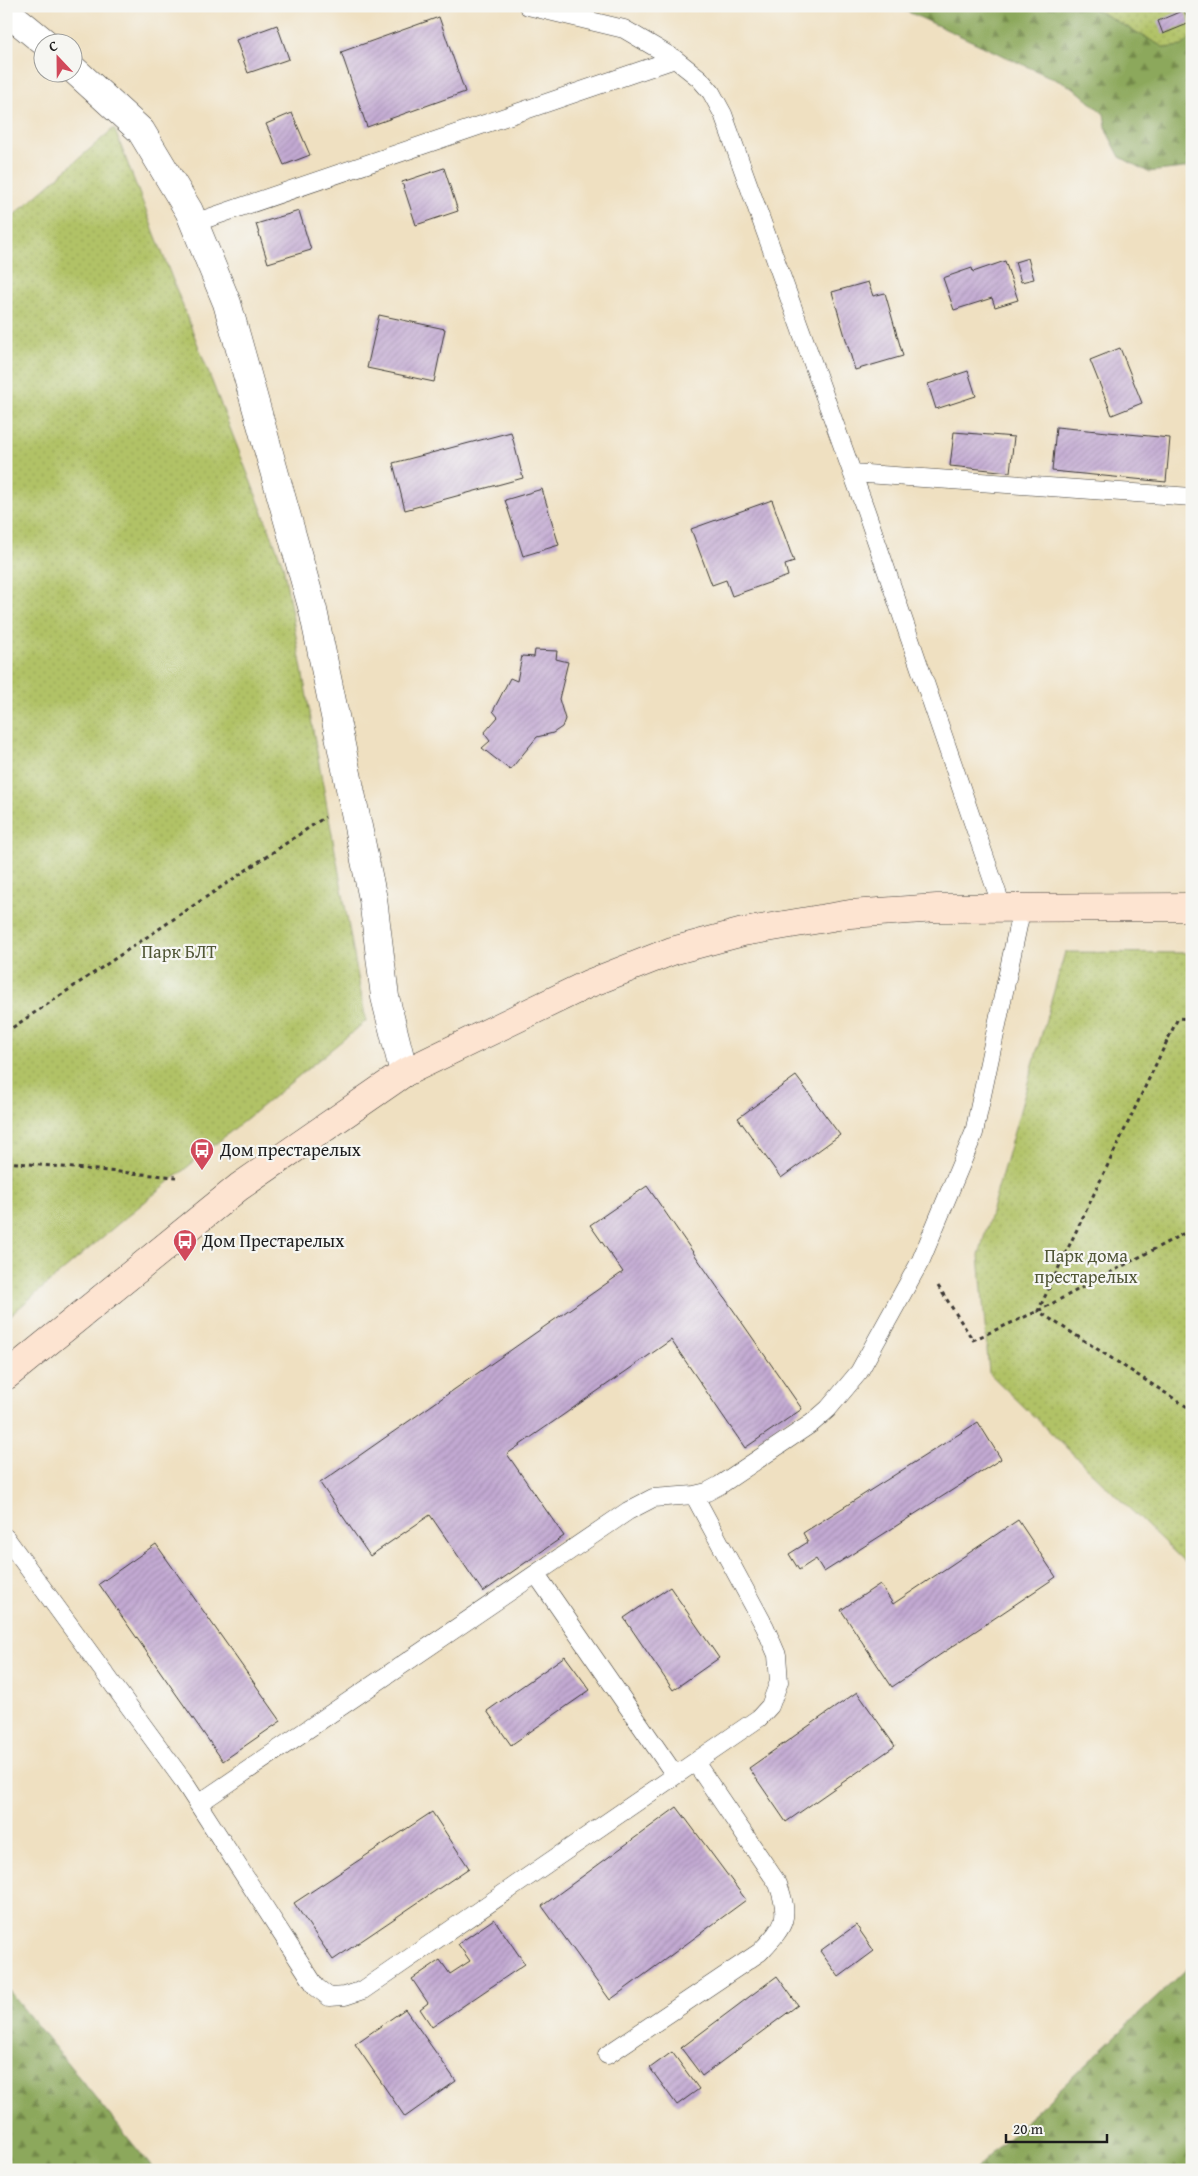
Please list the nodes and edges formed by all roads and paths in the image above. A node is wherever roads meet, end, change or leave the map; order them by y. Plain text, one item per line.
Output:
1 (528, 6) edge
2 (6, 12) edge
3 (32, 33) edge
4 (675, 60) junction
5 (82, 77) edge
6 (194, 223) junction
7 (852, 473) junction
8 (1192, 497) edge
9 (328, 815) dead end
10 (1012, 907) junction
11 (1192, 907) edge
12 (1192, 1019) edge
13 (6, 1032) edge
14 (404, 1073) junction
15 (6, 1162) edge
16 (176, 1177) dead end
17 (1192, 1229) edge
18 (921, 1260) junction
19 (1038, 1311) junction
20 (6, 1376) edge
21 (1192, 1410) edge
22 (694, 1495) junction
23 (6, 1538) edge
24 (536, 1574) junction
25 (695, 1762) junction
26 (675, 1776) junction
27 (198, 1804) junction
28 (607, 2055) dead end

1 - 4 lane
2 - 3 street
4 - 6 lane
4 - 7 lane
5 - 6 street
6 - 14 street
7 - 8 lane
7 - 10 lane
9 - 13 path
10 - 11 main road
10 - 14 main road
10 - 18 lane
12 - 19 path
14 - 20 main road
15 - 16 path
17 - 19 path
18 - 19 path
18 - 22 lane
19 - 21 path
22 - 24 lane
22 - 25 lane
23 - 27 lane
24 - 26 lane
24 - 27 lane
25 - 26 lane
25 - 28 lane
26 - 27 lane

